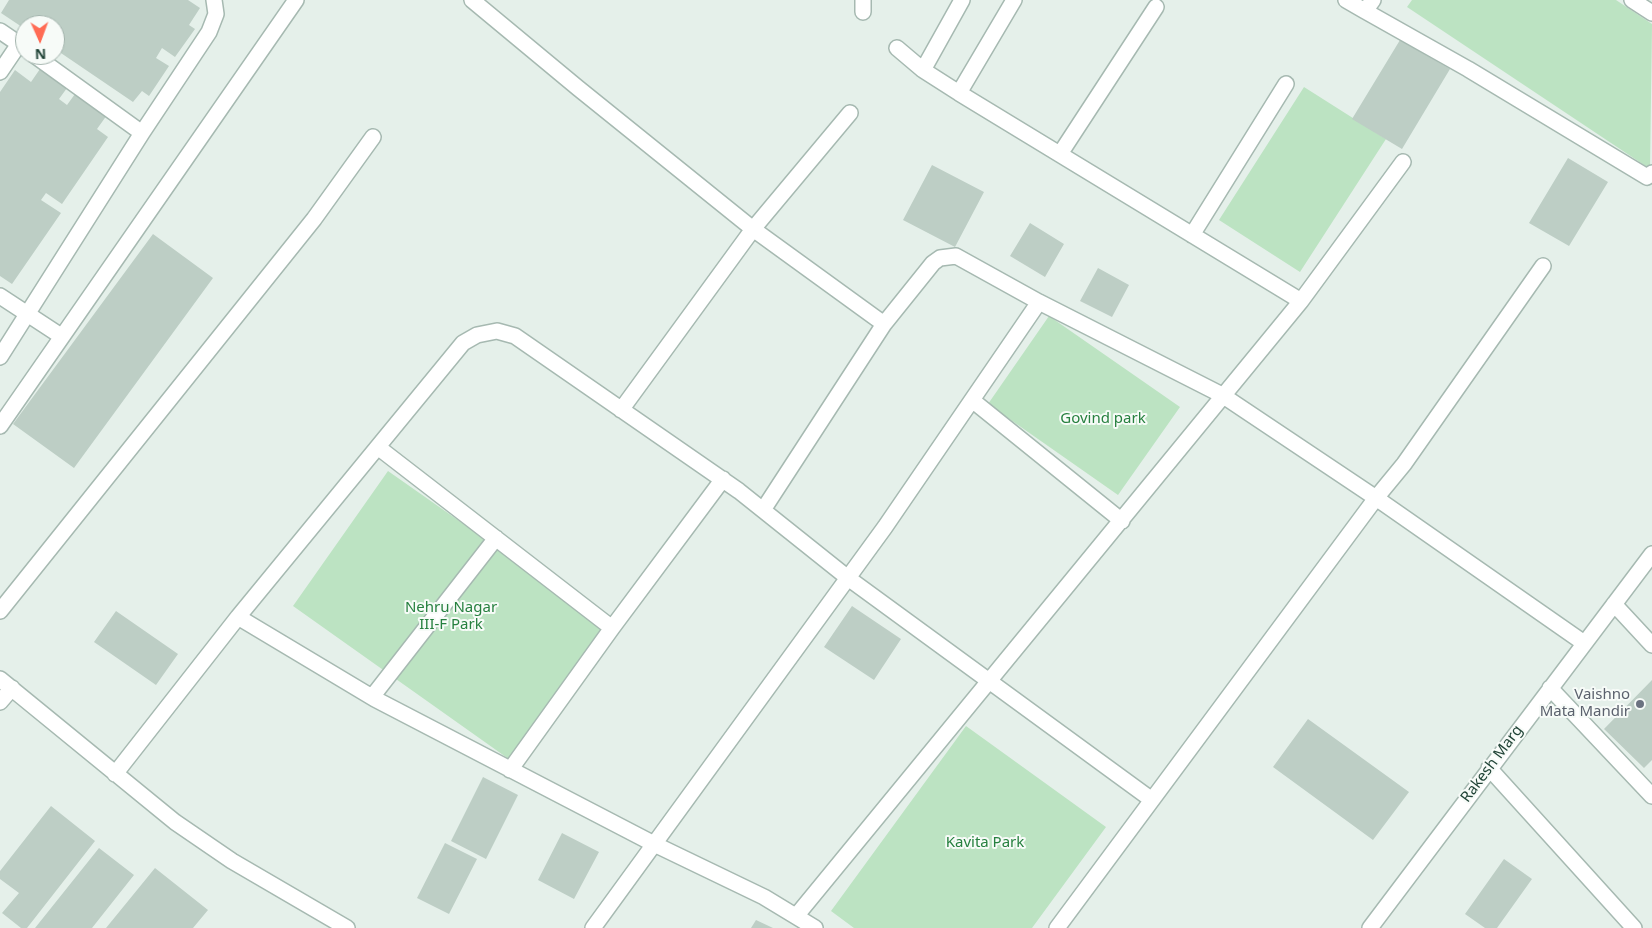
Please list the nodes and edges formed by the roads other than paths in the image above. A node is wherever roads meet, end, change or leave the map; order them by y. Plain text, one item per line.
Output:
1 (214, 0) edge
2 (296, 0) edge
3 (472, 0) edge
4 (962, 0) edge
5 (1014, 0) edge
6 (1346, 0) edge
7 (1632, 0) edge
8 (1369, 6) edge
9 (1156, 7) dead end
10 (1652, 13) edge
11 (0, 31) edge
12 (15, 41) edge
13 (897, 48) dead end
14 (15, 54) edge
15 (48, 65) edge
16 (922, 70) junction
17 (0, 72) edge
18 (1286, 84) dead end
19 (959, 93) junction
20 (850, 113) dead end
21 (142, 133) junction
22 (374, 138) dead end
23 (1060, 154) junction
24 (1404, 162) dead end
25 (1652, 173) edge
26 (752, 229) junction
27 (1192, 235) junction
28 (1543, 266) dead end
29 (0, 296) edge
30 (1301, 301) junction
31 (1039, 302) junction
32 (27, 316) junction
33 (884, 324) junction
34 (61, 336) junction
35 (0, 357) edge
36 (1222, 395) junction
37 (972, 400) junction
38 (621, 410) junction
39 (0, 426) edge
40 (379, 448) junction
41 (723, 479) junction
42 (1376, 498) junction
43 (763, 510) junction
44 (1122, 521) junction
45 (496, 538) junction
46 (1652, 554) edge
47 (848, 578) junction
48 (1614, 604) junction
49 (0, 611) edge
50 (238, 618) junction
51 (612, 628) junction
52 (1584, 644) junction
53 (1652, 645) edge
54 (990, 681) junction
55 (6, 683) edge
56 (1550, 688) junction
57 (372, 697) junction
58 (0, 702) edge
59 (1489, 768) junction
60 (510, 770) junction
61 (114, 774) junction
62 (1652, 796) edge
63 (1152, 800) junction
64 (654, 844) junction
65 (797, 915) junction
66 (347, 928) edge
67 (593, 928) edge
68 (815, 928) edge
69 (1057, 928) edge
70 (1370, 928) edge
71 (1634, 928) edge

1 - 21 street
2 - 34 street
3 - 26 street
4 - 16 street
5 - 19 street
6 - 8 street
7 - 10 street
8 - 25 street
9 - 23 street
11 - 12 street
13 - 16 street
14 - 17 street
15 - 21 street
16 - 19 street
18 - 27 street
19 - 23 street
20 - 26 street
21 - 32 street
22 - 49 street
23 - 27 street
24 - 30 street
26 - 33 street
26 - 38 street
27 - 30 street
28 - 42 street
29 - 32 street
30 - 36 street
31 - 33 street
31 - 36 street
31 - 37 street
32 - 34 street
32 - 35 street
33 - 43 street
34 - 39 street
36 - 42 street
36 - 44 street
37 - 44 street
37 - 47 street
38 - 40 street
38 - 41 street
40 - 45 street
40 - 50 street
41 - 43 street
41 - 51 street
42 - 52 street
42 - 63 street
43 - 47 street
44 - 54 street
45 - 51 street
45 - 57 street
46 - 48 street, Rakesh Marg
47 - 54 street
47 - 64 street
48 - 52 street, Rakesh Marg
48 - 53 street
50 - 57 street
50 - 61 street
51 - 60 street
52 - 56 street, Rakesh Marg
54 - 63 street
54 - 65 street
55 - 58 street
55 - 61 street
56 - 59 street, Rakesh Marg
56 - 62 street
57 - 60 street
59 - 70 street, Rakesh Marg
59 - 71 street
60 - 64 street
61 - 66 street
63 - 69 street
64 - 65 street
64 - 67 street
65 - 68 street

